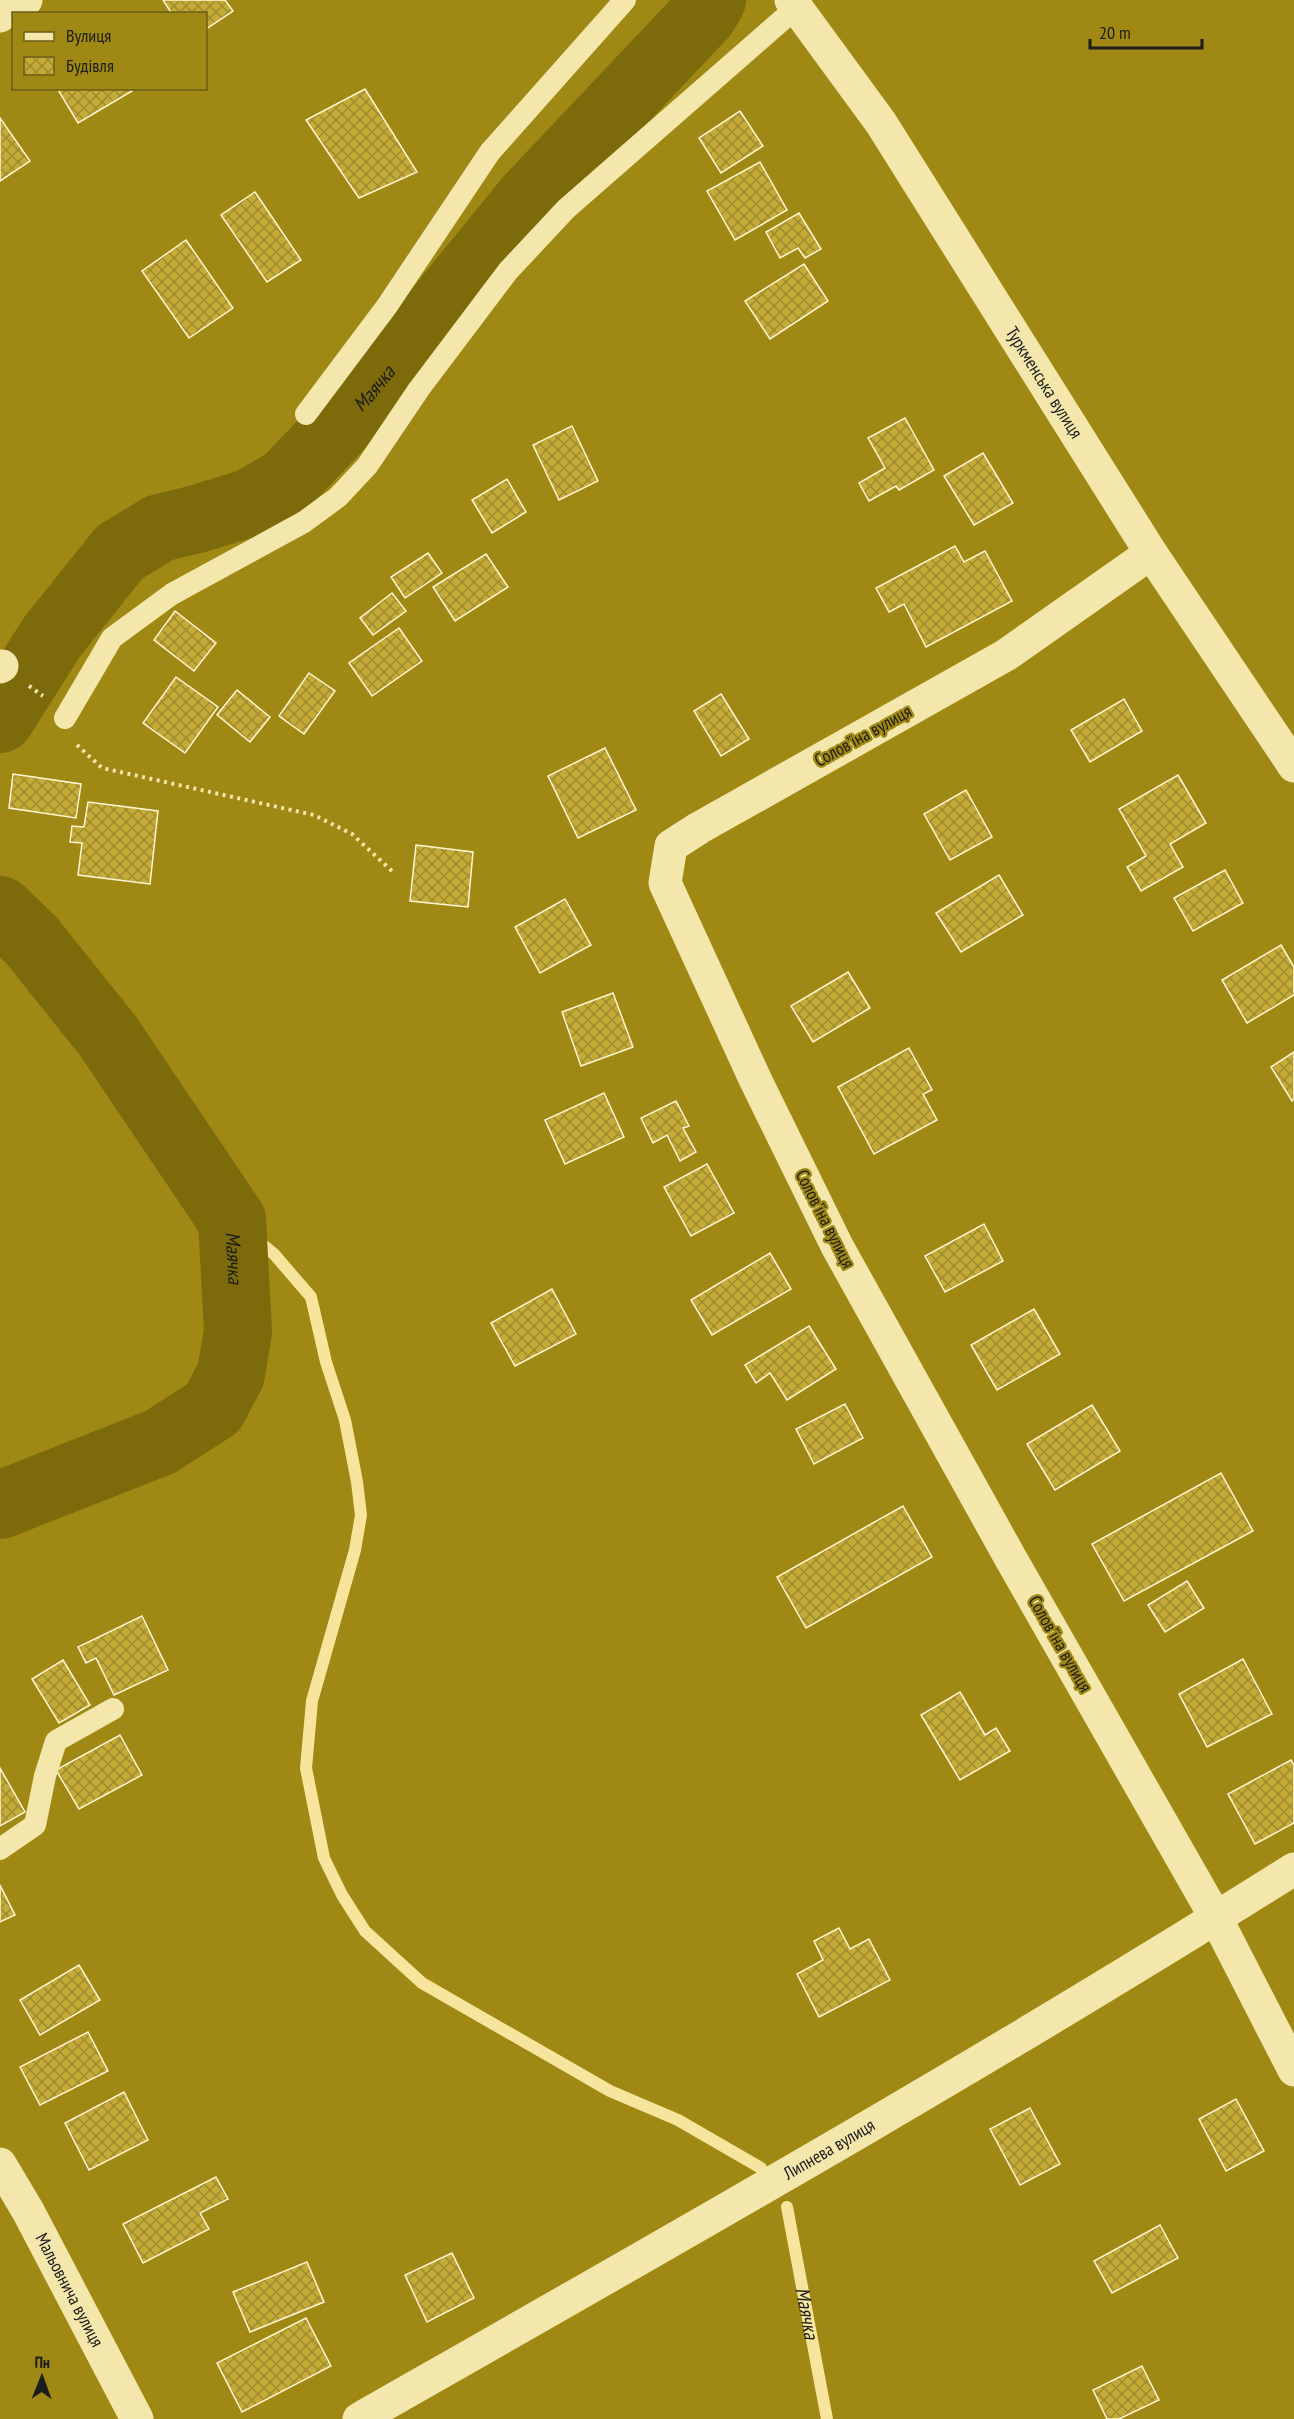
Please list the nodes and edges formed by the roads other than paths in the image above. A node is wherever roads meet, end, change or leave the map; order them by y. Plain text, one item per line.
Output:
1 (26, 0) edge
2 (626, 0) edge
3 (794, 3) edge
4 (0, 16) edge
5 (306, 414) dead end
6 (1151, 553) junction
7 (65, 718) road end
8 (1294, 766) edge
9 (113, 1710) dead end
10 (0, 1849) edge
11 (1294, 1869) edge
12 (1216, 1918) junction
13 (1294, 2070) edge
14 (0, 2164) edge
15 (137, 2419) edge
16 (359, 2419) edge

1 - 4 street
2 - 5 lane
3 - 6 street, Туркменська вулиця
3 - 7 lane
6 - 8 street, Туркменська вулиця
6 - 12 street, Соловʼїна вулиця
9 - 10 lane
11 - 12 street, Липнева вулиця
12 - 13 street, Соловʼїна вулиця
12 - 16 street, Липнева вулиця
14 - 15 street, Мальовнича вулиця

